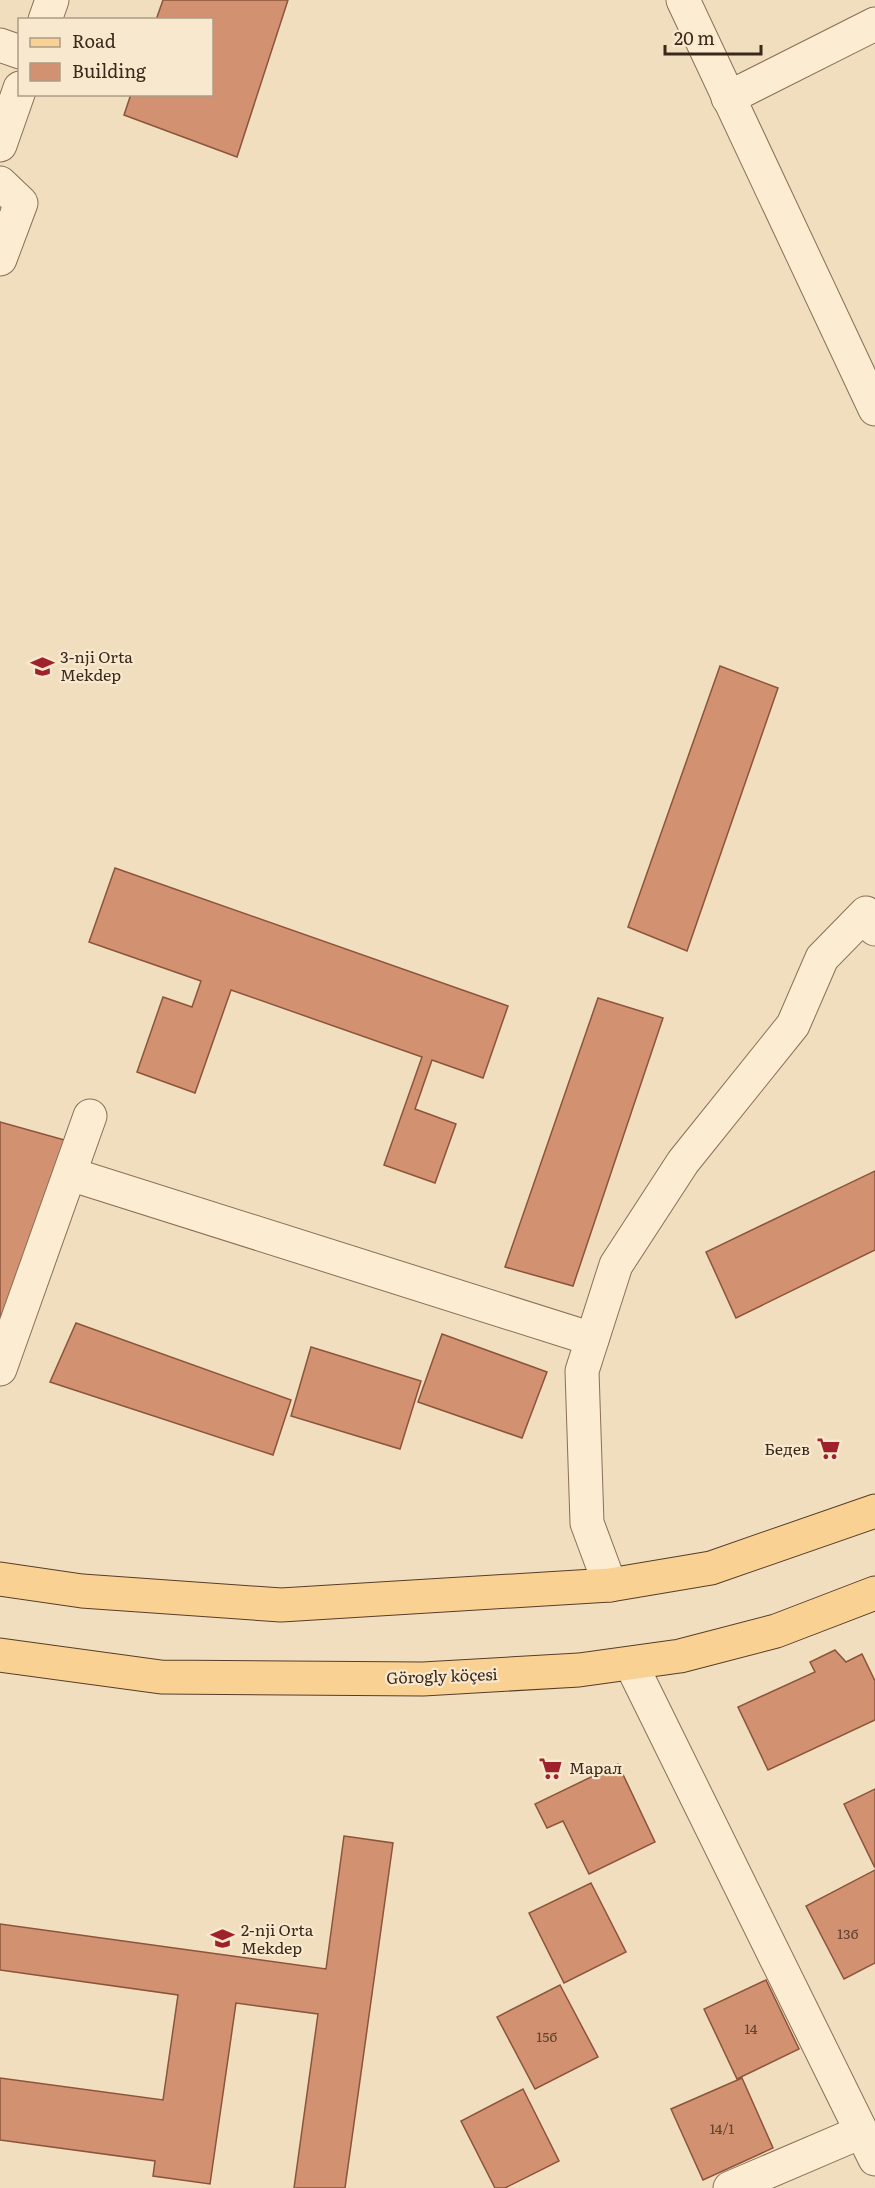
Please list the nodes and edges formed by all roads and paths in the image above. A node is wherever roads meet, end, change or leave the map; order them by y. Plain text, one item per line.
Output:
1 (52, 0) edge
2 (683, 0) edge
3 (46, 18) edge
4 (875, 24) edge
5 (0, 45) edge
6 (18, 51) edge
7 (18, 94) edge
8 (728, 98) junction
9 (0, 145) edge
10 (0, 183) edge
11 (0, 259) edge
12 (875, 409) edge
13 (875, 929) edge
14 (90, 1116) dead end
15 (70, 1174) junction
16 (592, 1340) junction
17 (0, 1369) edge
18 (875, 1511) edge
19 (0, 1579) edge
20 (610, 1585) junction
21 (875, 1593) edge
22 (0, 1655) edge
23 (631, 1664) junction
24 (868, 2145) edge
25 (730, 2188) edge

1 - 3 lane
2 - 8 lane
4 - 8 lane
5 - 6 lane
7 - 9 lane
8 - 12 lane
10 - 11 lane
13 - 16 lane
14 - 15 lane
15 - 16 lane
15 - 17 lane
16 - 20 lane
18 - 20 main road
19 - 20 main road
21 - 23 main road, Görogly köçesi
22 - 23 main road, Görogly köçesi
23 - 24 lane
24 - 25 lane

